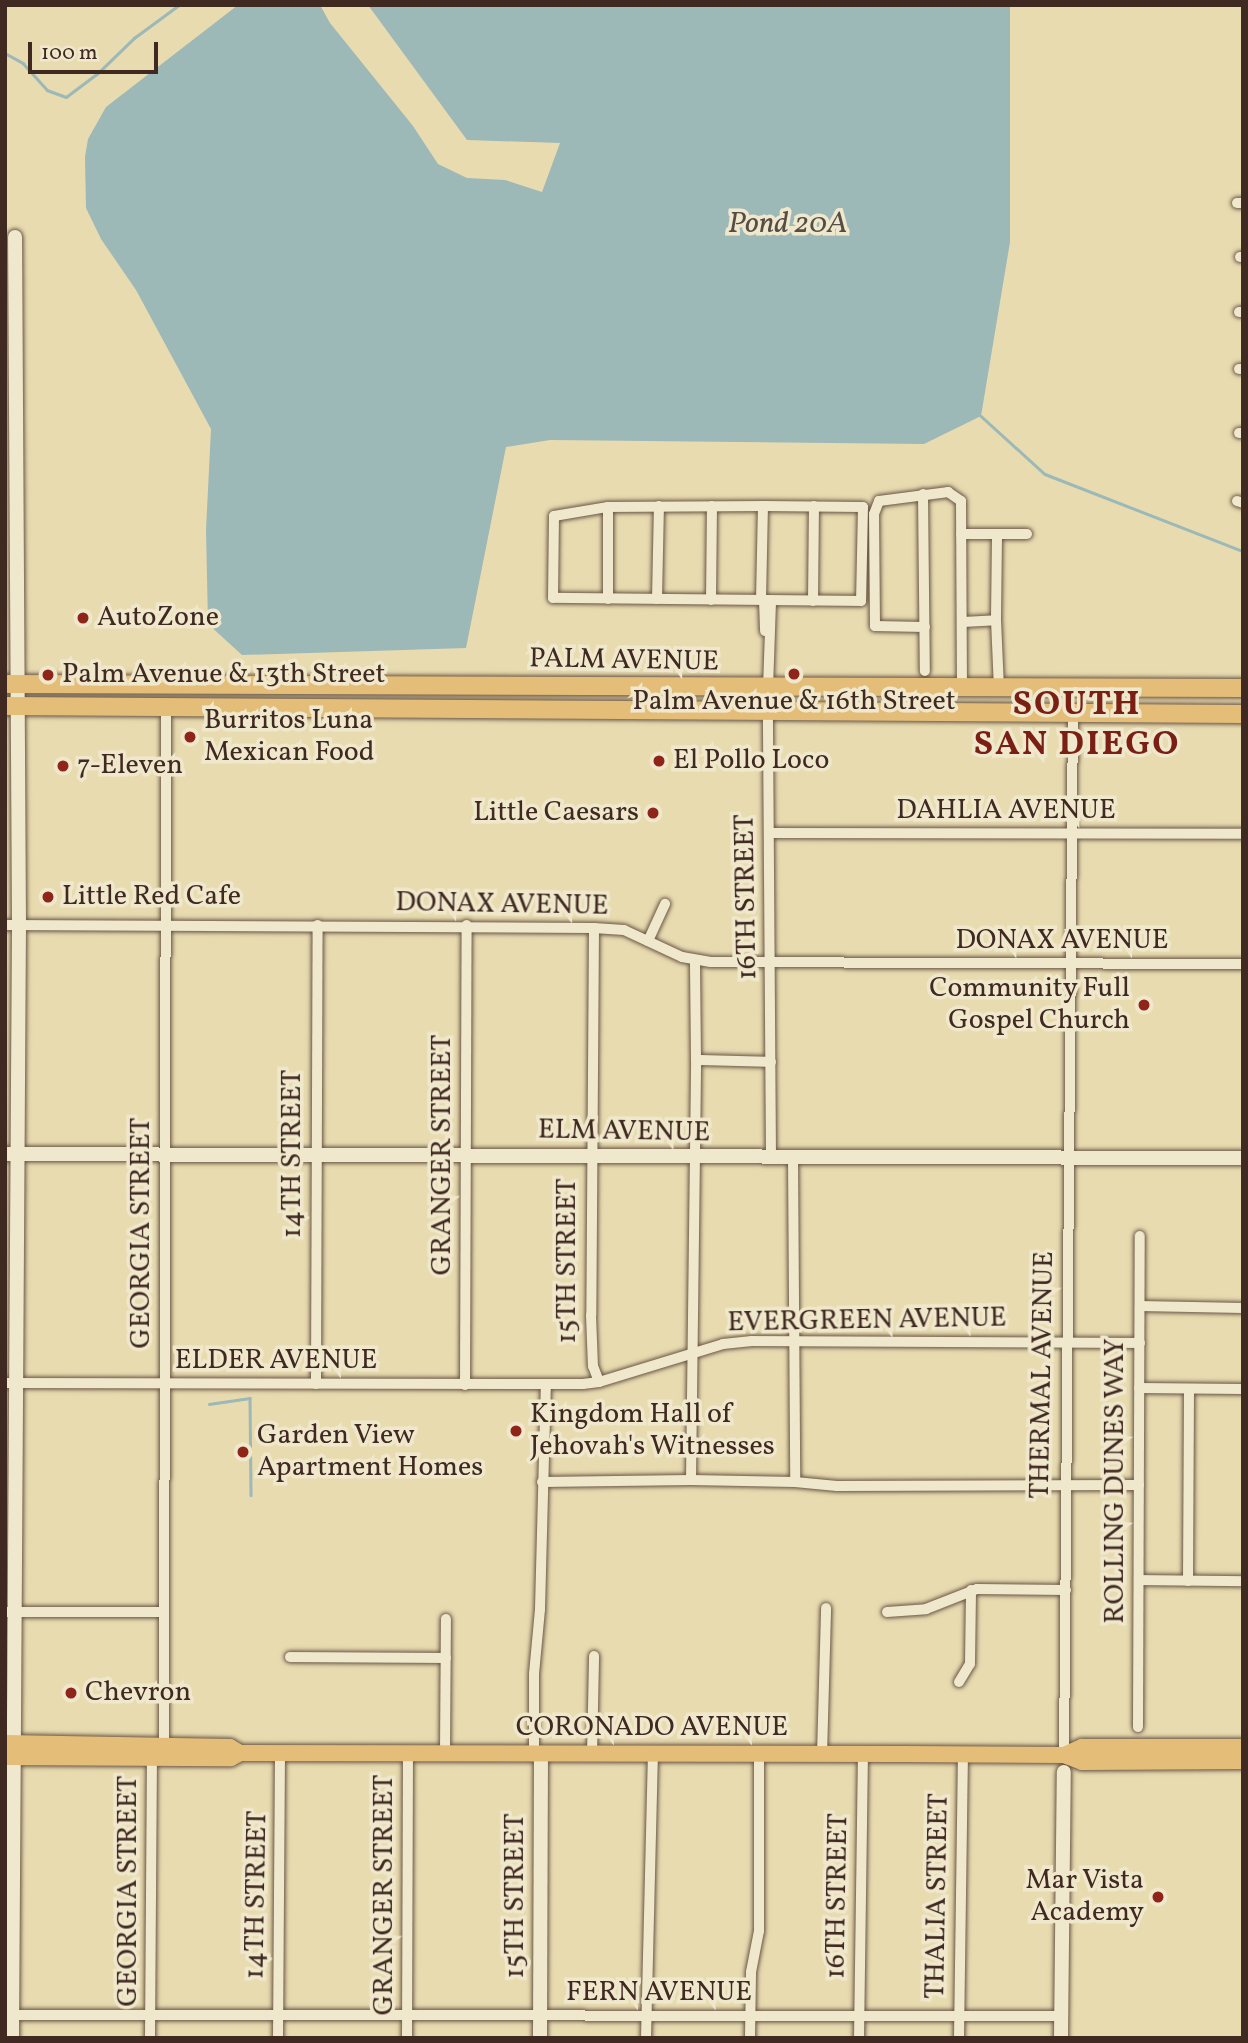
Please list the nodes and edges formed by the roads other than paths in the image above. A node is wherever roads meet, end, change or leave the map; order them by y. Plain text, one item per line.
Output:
1 (10, 237) edge
2 (11, 466) edge
3 (923, 494) junction
4 (608, 506) junction
5 (659, 506) junction
6 (712, 506) junction
7 (763, 506) junction
8 (814, 506) junction
9 (961, 534) junction
10 (1027, 534) dead end
11 (997, 536) junction
12 (608, 599) junction
13 (657, 599) junction
14 (711, 600) junction
15 (766, 600) junction
16 (813, 601) junction
17 (996, 620) junction
18 (963, 622) junction
19 (925, 627) junction
20 (925, 671) dead end
21 (12, 684) edge
22 (768, 688) junction
23 (962, 688) junction
24 (999, 688) junction
25 (1243, 688) edge
26 (12, 707) edge
27 (166, 708) junction
28 (768, 712) junction
29 (1073, 713) junction
30 (1243, 713) edge
31 (769, 833) junction
32 (1072, 834) junction
33 (1243, 834) edge
34 (665, 904) dead end
35 (12, 925) edge
36 (167, 925) junction
37 (318, 925) junction
38 (467, 925) junction
39 (594, 928) junction
40 (648, 941) junction
41 (695, 960) junction
42 (772, 963) junction
43 (1071, 963) junction
44 (1243, 964) edge
45 (696, 1060) junction
46 (771, 1062) junction
47 (12, 1154) edge
48 (166, 1154) junction
49 (315, 1154) junction
50 (465, 1155) junction
51 (592, 1157) junction
52 (693, 1157) junction
53 (771, 1157) junction
54 (793, 1157) junction
55 (1070, 1157) junction
56 (1243, 1157) edge
57 (1140, 1236) dead end
58 (1140, 1306) junction
59 (1243, 1308) edge
60 (793, 1341) junction
61 (1068, 1342) junction
62 (1140, 1343) junction
63 (692, 1353) junction
64 (599, 1382) junction
65 (11, 1383) edge
66 (165, 1384) junction
67 (316, 1384) junction
68 (465, 1385) junction
69 (546, 1385) junction
70 (1139, 1388) junction
71 (1189, 1389) junction
72 (1243, 1389) edge
73 (691, 1480) junction
74 (542, 1482) junction
75 (795, 1482) junction
76 (1067, 1485) junction
77 (1139, 1485) junction
78 (1139, 1580) junction
79 (1188, 1581) junction
80 (1243, 1581) edge
81 (971, 1590) junction
82 (1066, 1590) junction
83 (826, 1608) dead end
84 (10, 1612) edge
85 (164, 1612) junction
86 (887, 1612) dead end
87 (446, 1619) dead end
88 (594, 1656) dead end
89 (290, 1657) dead end
90 (446, 1658) junction
91 (960, 1682) dead end
92 (1138, 1727) dead end
93 (1243, 1747) edge
94 (10, 1750) edge
95 (158, 1751) junction
96 (280, 1753) junction
97 (408, 1753) junction
98 (445, 1753) junction
99 (538, 1755) junction
100 (592, 1755) junction
101 (653, 1755) junction
102 (822, 1755) junction
103 (863, 1755) junction
104 (963, 1755) junction
105 (1064, 1755) junction
106 (759, 1756) junction
107 (1243, 1761) edge
108 (1064, 1772) joint
109 (9, 2015) edge
110 (150, 2015) junction
111 (278, 2015) junction
112 (407, 2015) junction
113 (540, 2015) junction
114 (647, 2016) junction
115 (749, 2016) junction
116 (859, 2016) junction
117 (959, 2016) junction
118 (1062, 2016) junction
119 (12, 2038) edge
120 (150, 2038) edge
121 (278, 2038) edge
122 (407, 2038) edge
123 (540, 2038) edge
124 (646, 2038) edge
125 (750, 2038) edge
126 (859, 2038) edge
127 (959, 2038) edge
128 (1061, 2038) edge

1 - 2 street
2 - 21 street
3 - 9 street
3 - 19 street
3 - 19 street
4 - 5 street
4 - 12 street
4 - 12 street
5 - 6 street
5 - 13 street
6 - 7 street
6 - 14 street
7 - 8 street
7 - 15 street, 16TH STREET
8 - 16 street
8 - 16 street
9 - 11 street
9 - 18 street
10 - 11 street
11 - 17 street
12 - 13 street
13 - 14 street
14 - 15 street
15 - 16 street
15 - 22 street, 16TH STREET
17 - 18 street
17 - 24 street
18 - 23 street
19 - 20 street
21 - 22 highway, PALM AVENUE
21 - 26 street
22 - 23 highway, PALM AVENUE
22 - 28 street, 16TH STREET
23 - 24 highway, PALM AVENUE
24 - 25 highway, PALM AVENUE
26 - 27 highway, PALM AVENUE
26 - 35 street
27 - 28 highway, PALM AVENUE
27 - 36 street, GEORGIA STREET
28 - 29 highway, PALM AVENUE
28 - 31 street, 16TH STREET
29 - 30 highway, PALM AVENUE
29 - 32 street, THERMAL AVENUE
31 - 32 street, DAHLIA AVENUE
31 - 42 street, 16TH STREET
32 - 33 street, DAHLIA AVENUE
32 - 43 street, THERMAL AVENUE
34 - 40 street
35 - 36 street, DONAX AVENUE
35 - 47 street
36 - 37 street, DONAX AVENUE
36 - 48 street, GEORGIA STREET
37 - 38 street, DONAX AVENUE
37 - 49 street, 14TH STREET
38 - 39 street, DONAX AVENUE
38 - 50 street, GRANGER STREET
39 - 40 street, DONAX AVENUE
39 - 51 street, 15TH STREET
40 - 41 street, DONAX AVENUE
41 - 42 street, DONAX AVENUE
41 - 45 street
42 - 43 street, DONAX AVENUE
42 - 46 street, 16TH STREET
43 - 44 street, DONAX AVENUE
43 - 55 street, THERMAL AVENUE
45 - 46 street
45 - 52 street
46 - 53 street, 16TH STREET
47 - 48 street, ELM AVENUE
47 - 65 street
48 - 49 street, ELM AVENUE
48 - 66 street, GEORGIA STREET
49 - 50 street, ELM AVENUE
49 - 67 street, 14TH STREET
50 - 51 street, ELM AVENUE
50 - 68 street, GRANGER STREET
51 - 52 street, ELM AVENUE
51 - 64 street, 15TH STREET
52 - 53 street, ELM AVENUE
52 - 63 street
53 - 54 street, ELM AVENUE
54 - 55 street, ELM AVENUE
54 - 60 street
55 - 56 street, ELM AVENUE
55 - 61 street, THERMAL AVENUE
57 - 58 street, ROLLING DUNES WAY
58 - 59 street
58 - 62 street, ROLLING DUNES WAY
60 - 61 street, EVERGREEN AVENUE
60 - 63 street, EVERGREEN AVENUE
60 - 75 street
61 - 62 street, EVERGREEN AVENUE
61 - 76 street, THERMAL AVENUE
62 - 70 street, ROLLING DUNES WAY
63 - 64 street, EVERGREEN AVENUE
63 - 73 street
64 - 69 street, EVERGREEN AVENUE
65 - 66 street, ELDER AVENUE
65 - 84 street
66 - 67 street, ELDER AVENUE
66 - 85 street, GEORGIA STREET
67 - 68 street, ELDER AVENUE
68 - 69 street, ELDER AVENUE
69 - 74 street, 15TH STREET
70 - 71 street
70 - 77 street, ROLLING DUNES WAY
71 - 72 street
71 - 79 street
73 - 74 street
73 - 75 street
74 - 99 street, 15TH STREET
75 - 76 street
76 - 77 street
76 - 82 street, THERMAL AVENUE
77 - 78 street, ROLLING DUNES WAY
78 - 79 street
78 - 92 street, ROLLING DUNES WAY
79 - 80 street
81 - 82 street
81 - 86 street
81 - 91 street
82 - 105 street, THERMAL AVENUE
83 - 102 street
84 - 85 street
84 - 94 street
85 - 95 street, GEORGIA STREET
87 - 90 street
88 - 100 street
89 - 90 street
90 - 98 street
93 - 105 main road, CORONADO AVENUE
94 - 95 main road, CORONADO AVENUE
94 - 109 street
95 - 96 main road, CORONADO AVENUE
95 - 110 street, GEORGIA STREET
96 - 97 main road, CORONADO AVENUE
96 - 111 street, 14TH STREET
97 - 98 main road, CORONADO AVENUE
97 - 112 street, GRANGER STREET
98 - 99 main road, CORONADO AVENUE
99 - 100 main road, CORONADO AVENUE
99 - 113 street, 15TH STREET
100 - 101 main road, CORONADO AVENUE
101 - 106 main road, CORONADO AVENUE
101 - 114 street
102 - 103 main road, CORONADO AVENUE
102 - 106 main road, CORONADO AVENUE
103 - 104 main road, CORONADO AVENUE
103 - 116 street, 16TH STREET
104 - 105 main road, CORONADO AVENUE
104 - 117 street, THALIA STREET
105 - 107 main road, CORONADO AVENUE
105 - 108 street, THERMAL AVENUE
106 - 115 street
108 - 118 street, THERMAL AVENUE
109 - 110 street, FERN AVENUE
109 - 119 street
110 - 111 street, FERN AVENUE
110 - 120 street, GEORGIA STREET
111 - 112 street, FERN AVENUE
111 - 121 street, 14TH STREET
112 - 113 street, FERN AVENUE
112 - 122 street, GRANGER STREET
113 - 114 street, FERN AVENUE
113 - 123 street, 15TH STREET
114 - 115 street, FERN AVENUE
114 - 124 street
115 - 116 street, FERN AVENUE
115 - 125 street
116 - 117 street, FERN AVENUE
116 - 126 street, 16TH STREET
117 - 118 street, FERN AVENUE
117 - 127 street, THALIA STREET
118 - 128 street, THERMAL AVENUE

